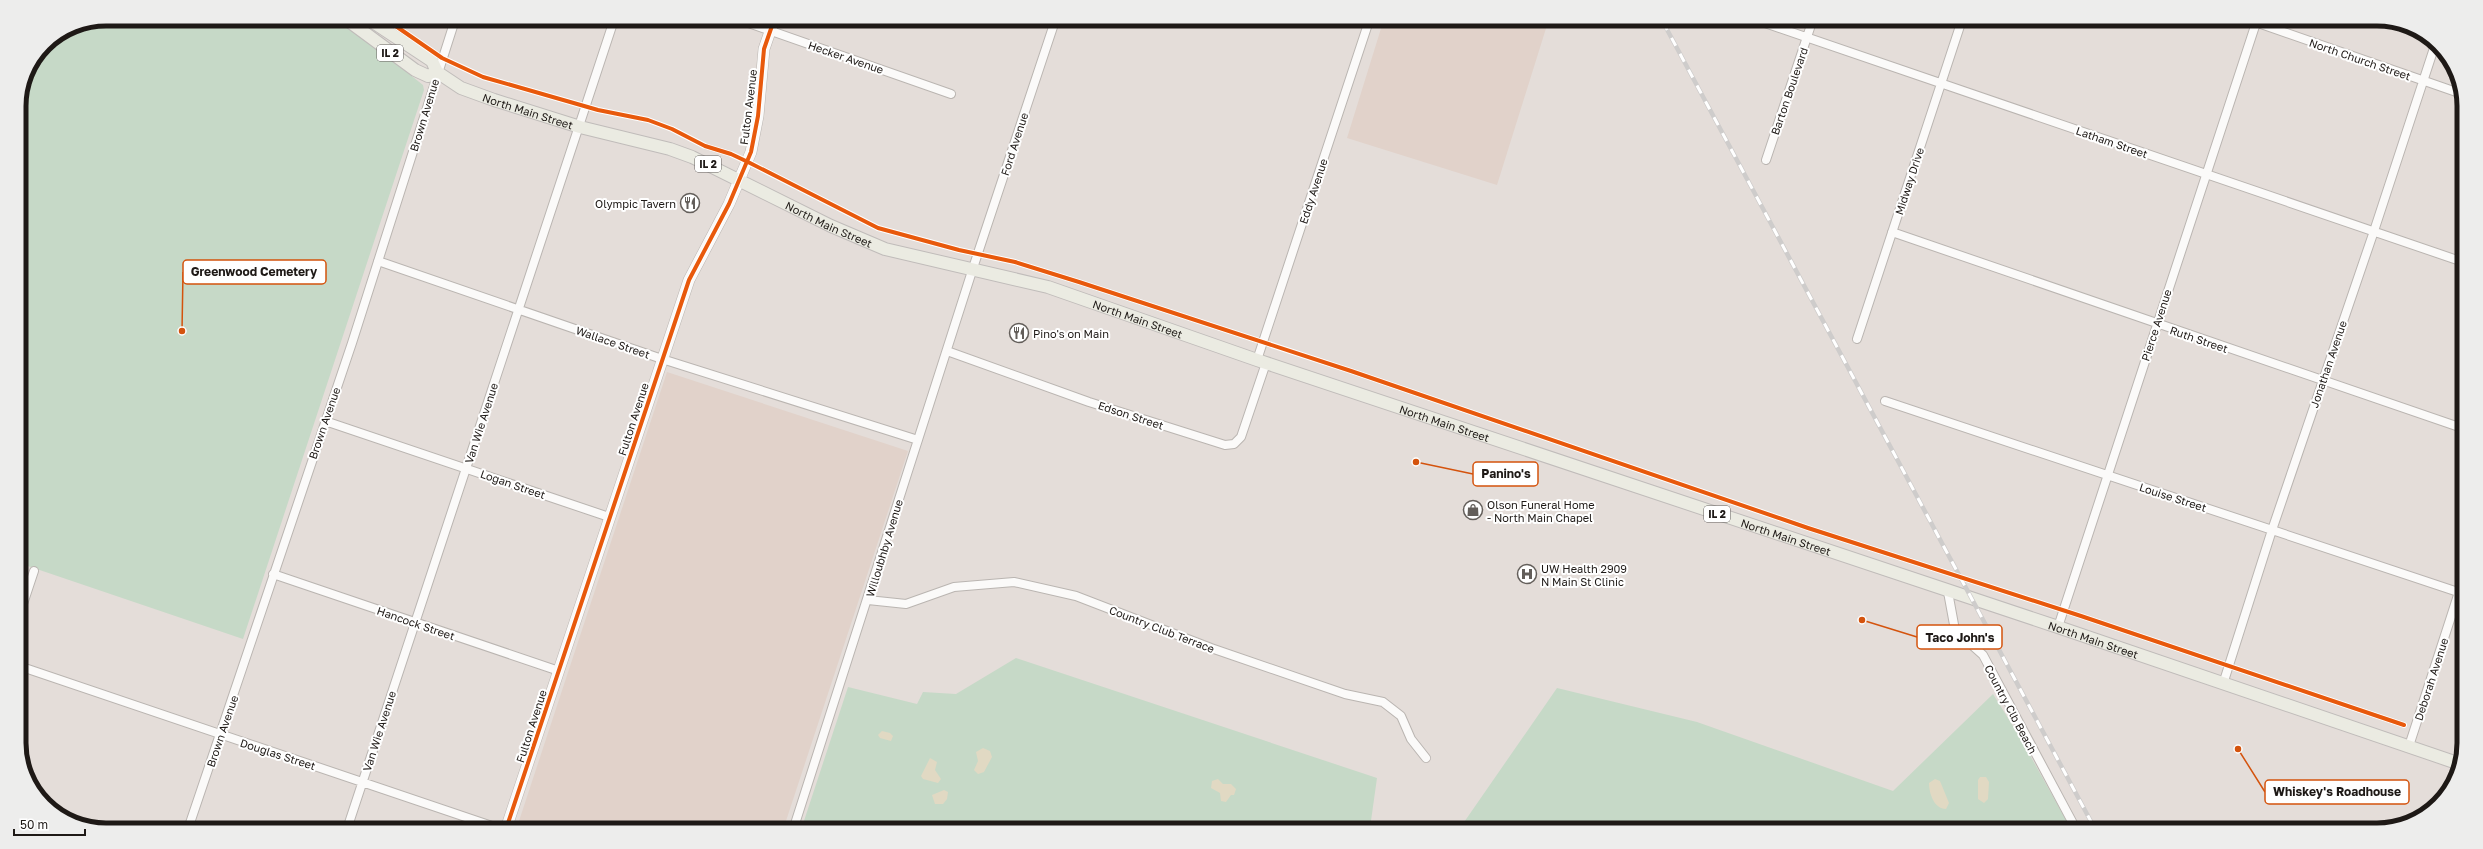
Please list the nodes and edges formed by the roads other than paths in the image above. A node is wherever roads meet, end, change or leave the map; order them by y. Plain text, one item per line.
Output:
1 (354, 26) edge
2 (379, 26) edge
3 (453, 26) edge
4 (612, 26) edge
5 (772, 26) edge
6 (1053, 26) edge
7 (1368, 26) edge
8 (1775, 26) edge
9 (1811, 26) edge
10 (1960, 26) edge
11 (2256, 26) edge
12 (2265, 26) edge
13 (1808, 36) junction
14 (2434, 49) edge
15 (437, 72) junction
16 (1942, 82) junction
17 (2422, 82) junction
18 (2455, 92) edge
19 (951, 94) dead end
20 (580, 127) junction
21 (1766, 160) dead end
22 (2207, 174) junction
23 (740, 181) junction
24 (1892, 232) junction
25 (2374, 232) junction
26 (378, 260) junction
27 (2457, 260) edge
28 (973, 268) junction
29 (518, 309) junction
30 (2156, 324) junction
31 (1857, 339) dead end
32 (947, 351) junction
33 (662, 359) junction
34 (1261, 362) junction
35 (2322, 381) junction
36 (1886, 401) dead end
37 (325, 421) junction
38 (2457, 426) edge
39 (918, 440) junction
40 (466, 467) junction
41 (2109, 477) junction
42 (609, 517) junction
43 (2272, 530) junction
44 (34, 571) dead end
45 (274, 574) junction
46 (2457, 590) edge
47 (1948, 592) junction
48 (26, 595) edge
49 (868, 600) junction
50 (2457, 600) edge
51 (415, 622) junction
52 (2058, 627) junction
53 (26, 668) edge
54 (558, 671) junction
55 (2223, 684) junction
56 (221, 735) junction
57 (2409, 746) junction
58 (1426, 758) dead end
59 (2454, 762) edge
60 (363, 782) junction
61 (190, 823) edge
62 (349, 823) edge
63 (483, 823) edge
64 (508, 823) edge
65 (795, 823) edge
66 (2073, 823) edge

1 - 15 main road, IL 2
2 - 15 main road, North Main Street / IL 2
3 - 15 street, Brown Avenue
4 - 20 street, Van Wie Avenue
5 - 19 street, Hecker Avenue
5 - 23 street, Fulton Avenue
6 - 28 street, Ford Avenue
7 - 34 street, Eddy Avenue
8 - 13 street, Latham Street
9 - 13 street, Barton Boulevard
10 - 16 street, Midway Drive
11 - 22 street, Pierce Avenue
12 - 17 street, North Church Street
13 - 16 street, Latham Street
13 - 21 street, Barton Boulevard
14 - 17 street, Jonathan Avenue
15 - 20 main road, North Main Street / IL 2
15 - 26 street, Brown Avenue
16 - 22 street, Latham Street
16 - 24 street, Midway Drive
17 - 18 street, North Church Street
17 - 25 street, Jonathan Avenue
20 - 23 main road, North Main Street / IL 2
20 - 29 street, Van Wie Avenue
22 - 25 street, Latham Street
22 - 30 street, Pierce Avenue
23 - 28 main road, North Main Street / IL 2
23 - 33 street, Fulton Avenue
24 - 30 street, Ruth Street
24 - 31 street, Midway Drive
25 - 27 street, Latham Street
25 - 35 street, Jonathan Avenue
26 - 29 street, Wallace Street
26 - 37 street, Brown Avenue
28 - 32 street, Willoubhby Avenue
28 - 34 main road, North Main Street / IL 2
29 - 33 street, Wallace Street
29 - 40 street, Van Wie Avenue
30 - 35 street, Ruth Street
30 - 41 street, Pierce Avenue
32 - 34 street, Edson Street
32 - 39 street, Willoubhby Avenue
33 - 39 street, Wallace Street
33 - 42 street, Fulton Avenue
34 - 47 main road, North Main Street / IL 2
35 - 38 street, Ruth Street
35 - 43 street, Jonathan Avenue
36 - 41 street, Louise Street
37 - 40 street, Logan Street
37 - 45 street, Brown Avenue
39 - 49 street, Willoubhby Avenue
40 - 42 street, Logan Street
40 - 51 street, Van Wie Avenue
41 - 43 street, Louise Street
41 - 52 street, Pierce Avenue
42 - 54 street, Fulton Avenue
43 - 46 street, Louise Street
43 - 55 street, Jonathan Avenue
44 - 48 street
45 - 51 street, Hancock Street
45 - 56 street, Brown Avenue
47 - 52 main road, North Main Street / IL 2
47 - 66 street, Country Clb Beach
49 - 58 street, Country Club Terrace
49 - 65 street, Willoubhby Avenue
50 - 57 street, Deborah Avenue
51 - 54 street, Hancock Street
51 - 60 street, Van Wie Avenue
52 - 55 main road, North Main Street / IL 2
53 - 56 street, Douglas Street
54 - 64 street, Fulton Avenue
55 - 57 main road, North Main Street / IL 2
56 - 60 street, Douglas Street
56 - 61 street, Brown Avenue
57 - 59 main road, North Main Street / IL 2
60 - 62 street, Van Wie Avenue
60 - 63 street, Douglas Street

